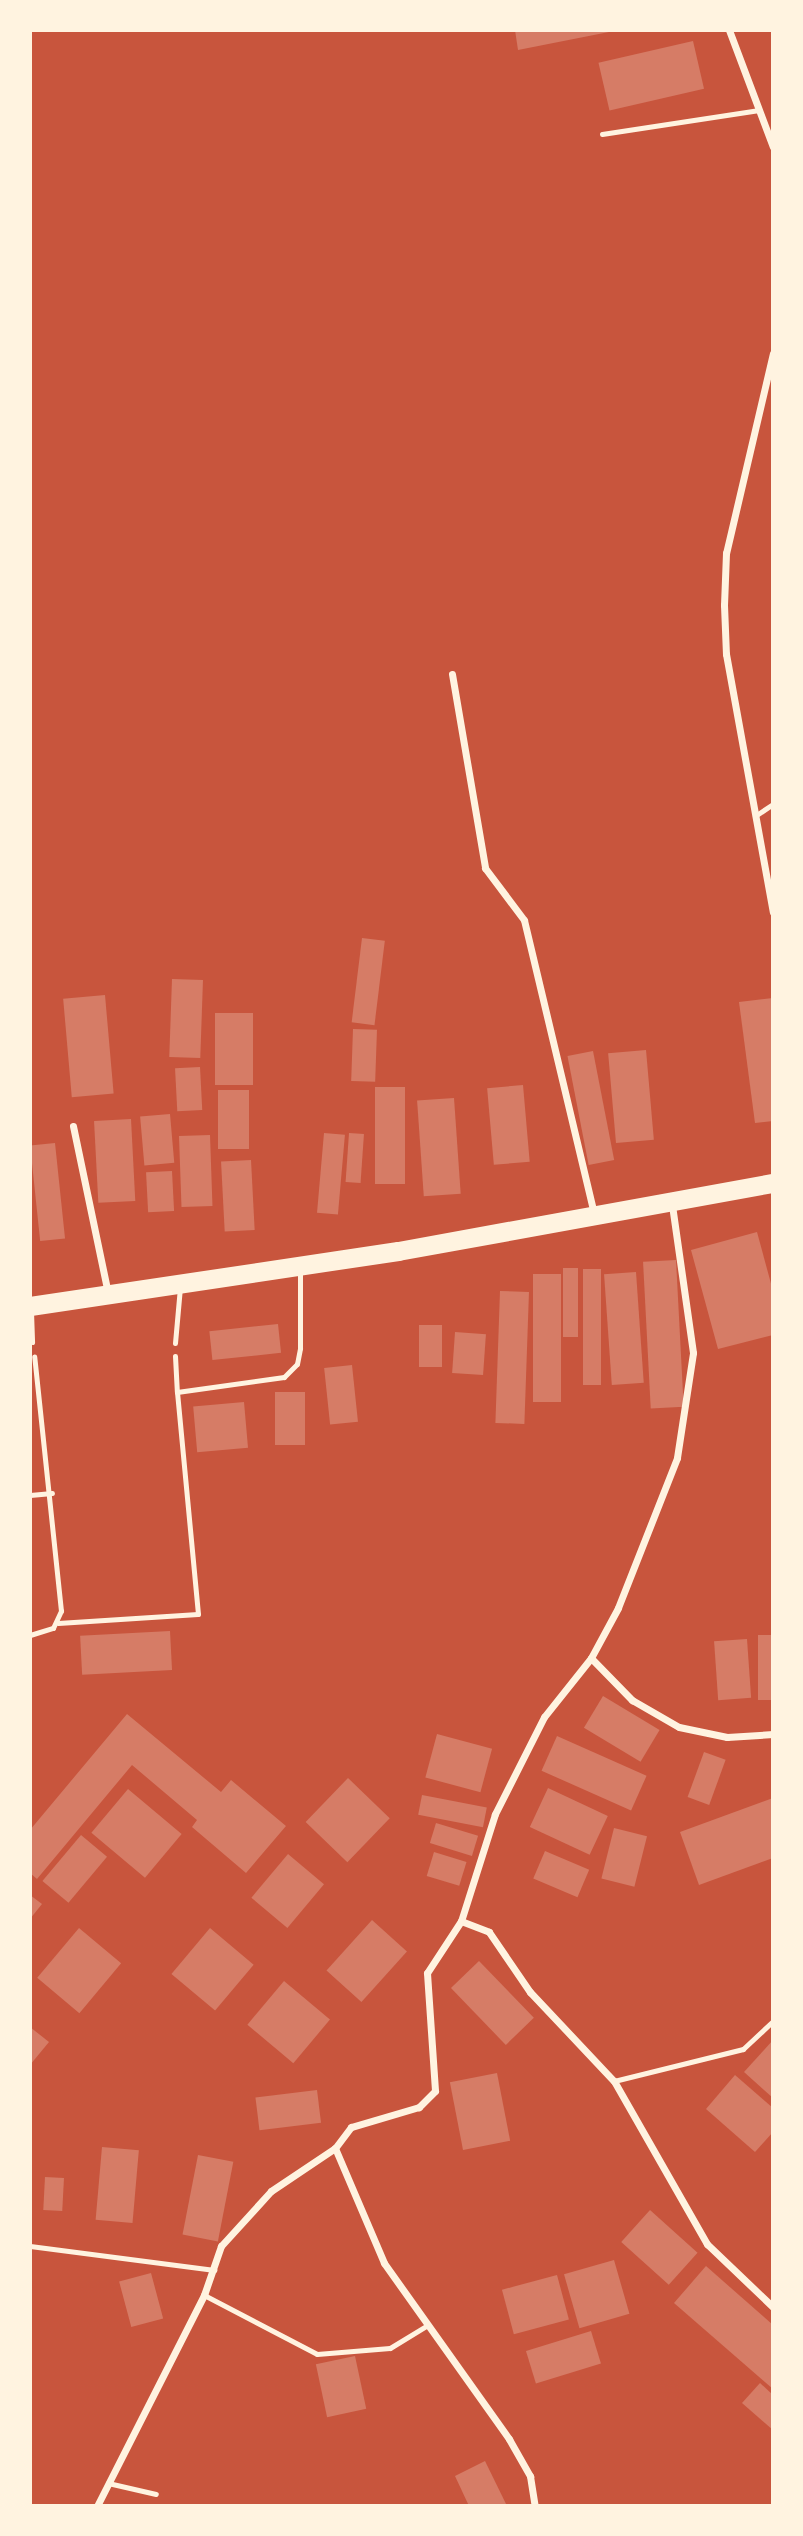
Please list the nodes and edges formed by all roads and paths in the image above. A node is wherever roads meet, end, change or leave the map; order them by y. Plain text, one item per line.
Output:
1 (729, 30) edge
2 (760, 110) junction
3 (602, 134) dead end
4 (773, 146) edge
5 (773, 353) edge
6 (452, 674) dead end
7 (773, 804) edge
8 (755, 816) junction
9 (773, 912) edge
10 (72, 1126) dead end
11 (773, 1183) edge
12 (671, 1200) junction
13 (594, 1215) junction
14 (300, 1266) junction
15 (180, 1284) junction
16 (108, 1295) junction
17 (30, 1306) edge
18 (32, 1342) dead end
19 (175, 1343) dead end
20 (34, 1356) dead end
21 (175, 1356) dead end
22 (177, 1392) junction
23 (52, 1493) junction
24 (30, 1495) edge
25 (58, 1623) junction
26 (30, 1635) edge
27 (591, 1658) junction
28 (773, 1734) edge
29 (461, 1920) junction
30 (773, 2021) edge
31 (614, 2081) junction
32 (335, 2148) junction
33 (30, 2246) edge
34 (215, 2270) junction
35 (204, 2295) junction
36 (773, 2307) edge
37 (426, 2326) junction
38 (108, 2483) junction
39 (156, 2494) dead end
40 (97, 2506) edge
41 (535, 2506) edge

1 - 2 street
2 - 3 lane
2 - 4 street
5 - 8 street
6 - 13 street
7 - 8 lane
8 - 9 street
10 - 16 street
11 - 12 highway
12 - 13 highway
12 - 27 street
13 - 14 highway
14 - 15 highway
14 - 22 lane
15 - 16 highway
15 - 19 lane
16 - 17 highway
17 - 18 lane
20 - 23 lane
21 - 22 lane
22 - 25 lane
23 - 24 lane
23 - 25 lane
25 - 26 lane
27 - 28 street
27 - 29 street
29 - 31 street
29 - 32 street
30 - 31 lane
31 - 36 street
32 - 34 street
32 - 37 street
33 - 34 lane
34 - 35 street
35 - 37 lane
35 - 38 street
37 - 41 street
38 - 39 lane
38 - 40 street

